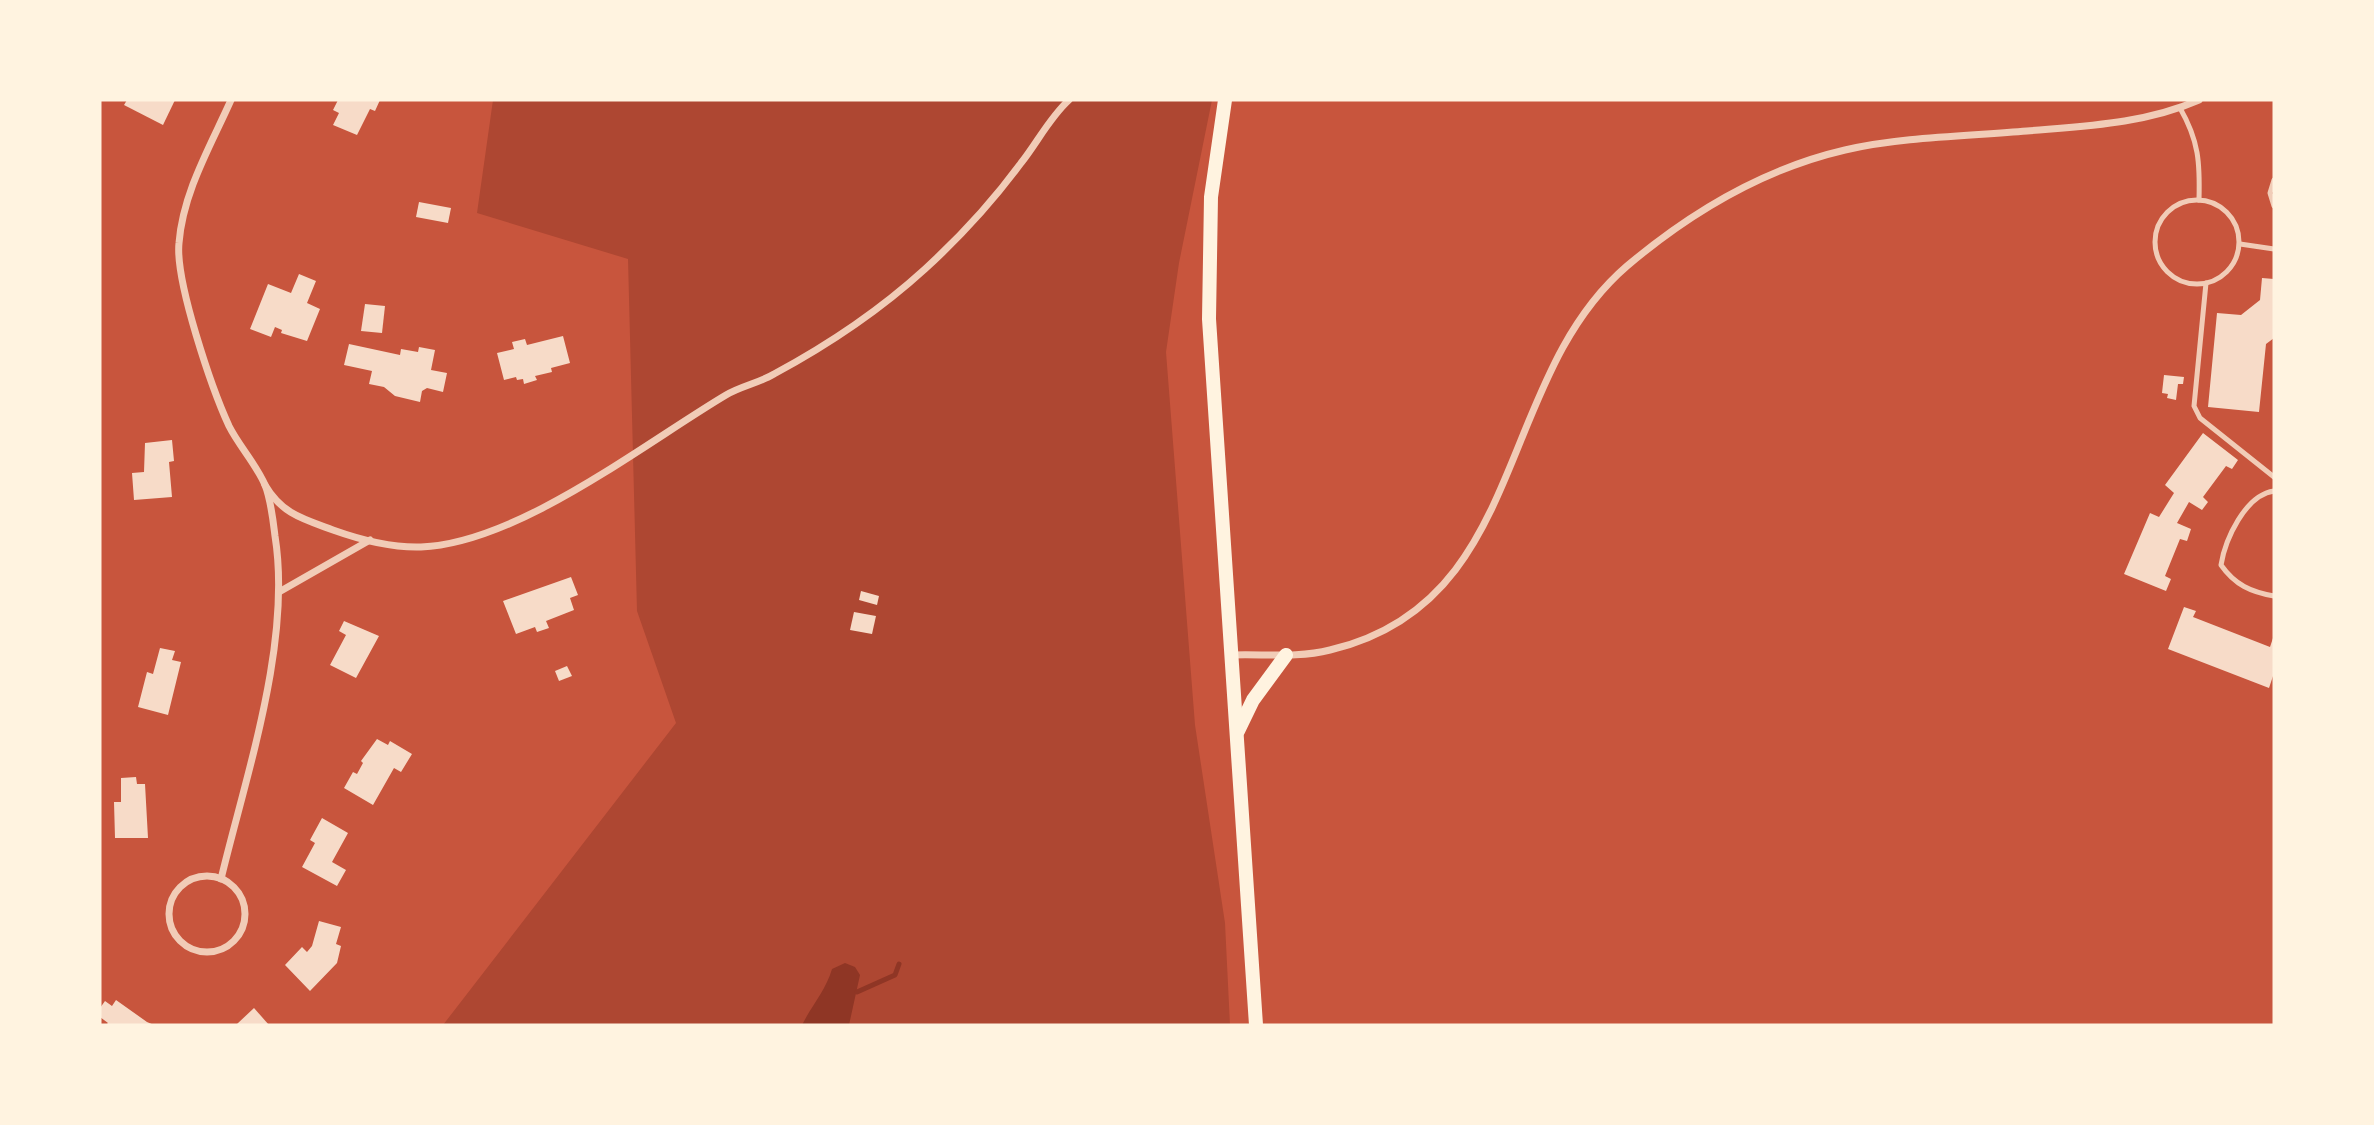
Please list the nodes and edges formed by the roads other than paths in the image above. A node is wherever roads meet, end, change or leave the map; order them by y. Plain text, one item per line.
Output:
1 (231, 100) edge
2 (1069, 100) edge
3 (1225, 100) edge
4 (2199, 100) edge
5 (2180, 108) junction
6 (2274, 180) edge
7 (2199, 200) junction
8 (2274, 206) edge
9 (2240, 244) junction
10 (2274, 250) edge
11 (2206, 283) junction
12 (2274, 477) edge
13 (265, 485) junction
14 (2274, 491) edge
15 (370, 540) junction
16 (279, 592) junction
17 (2274, 596) edge
18 (1233, 655) junction
19 (1286, 656) junction
20 (1238, 732) junction
21 (221, 879) junction
22 (1256, 1025) edge

1 - 13 street
2 - 15 street
3 - 18 main road
4 - 5 street
5 - 7 lane
5 - 19 street
6 - 8 lane
7 - 9 lane
7 - 11 lane
9 - 10 lane
9 - 11 lane
11 - 12 lane
13 - 15 street
13 - 16 street
14 - 17 lane
15 - 16 street
16 - 21 street
18 - 19 street
18 - 20 main road
19 - 20 main road
20 - 22 main road
21 - 21 street

